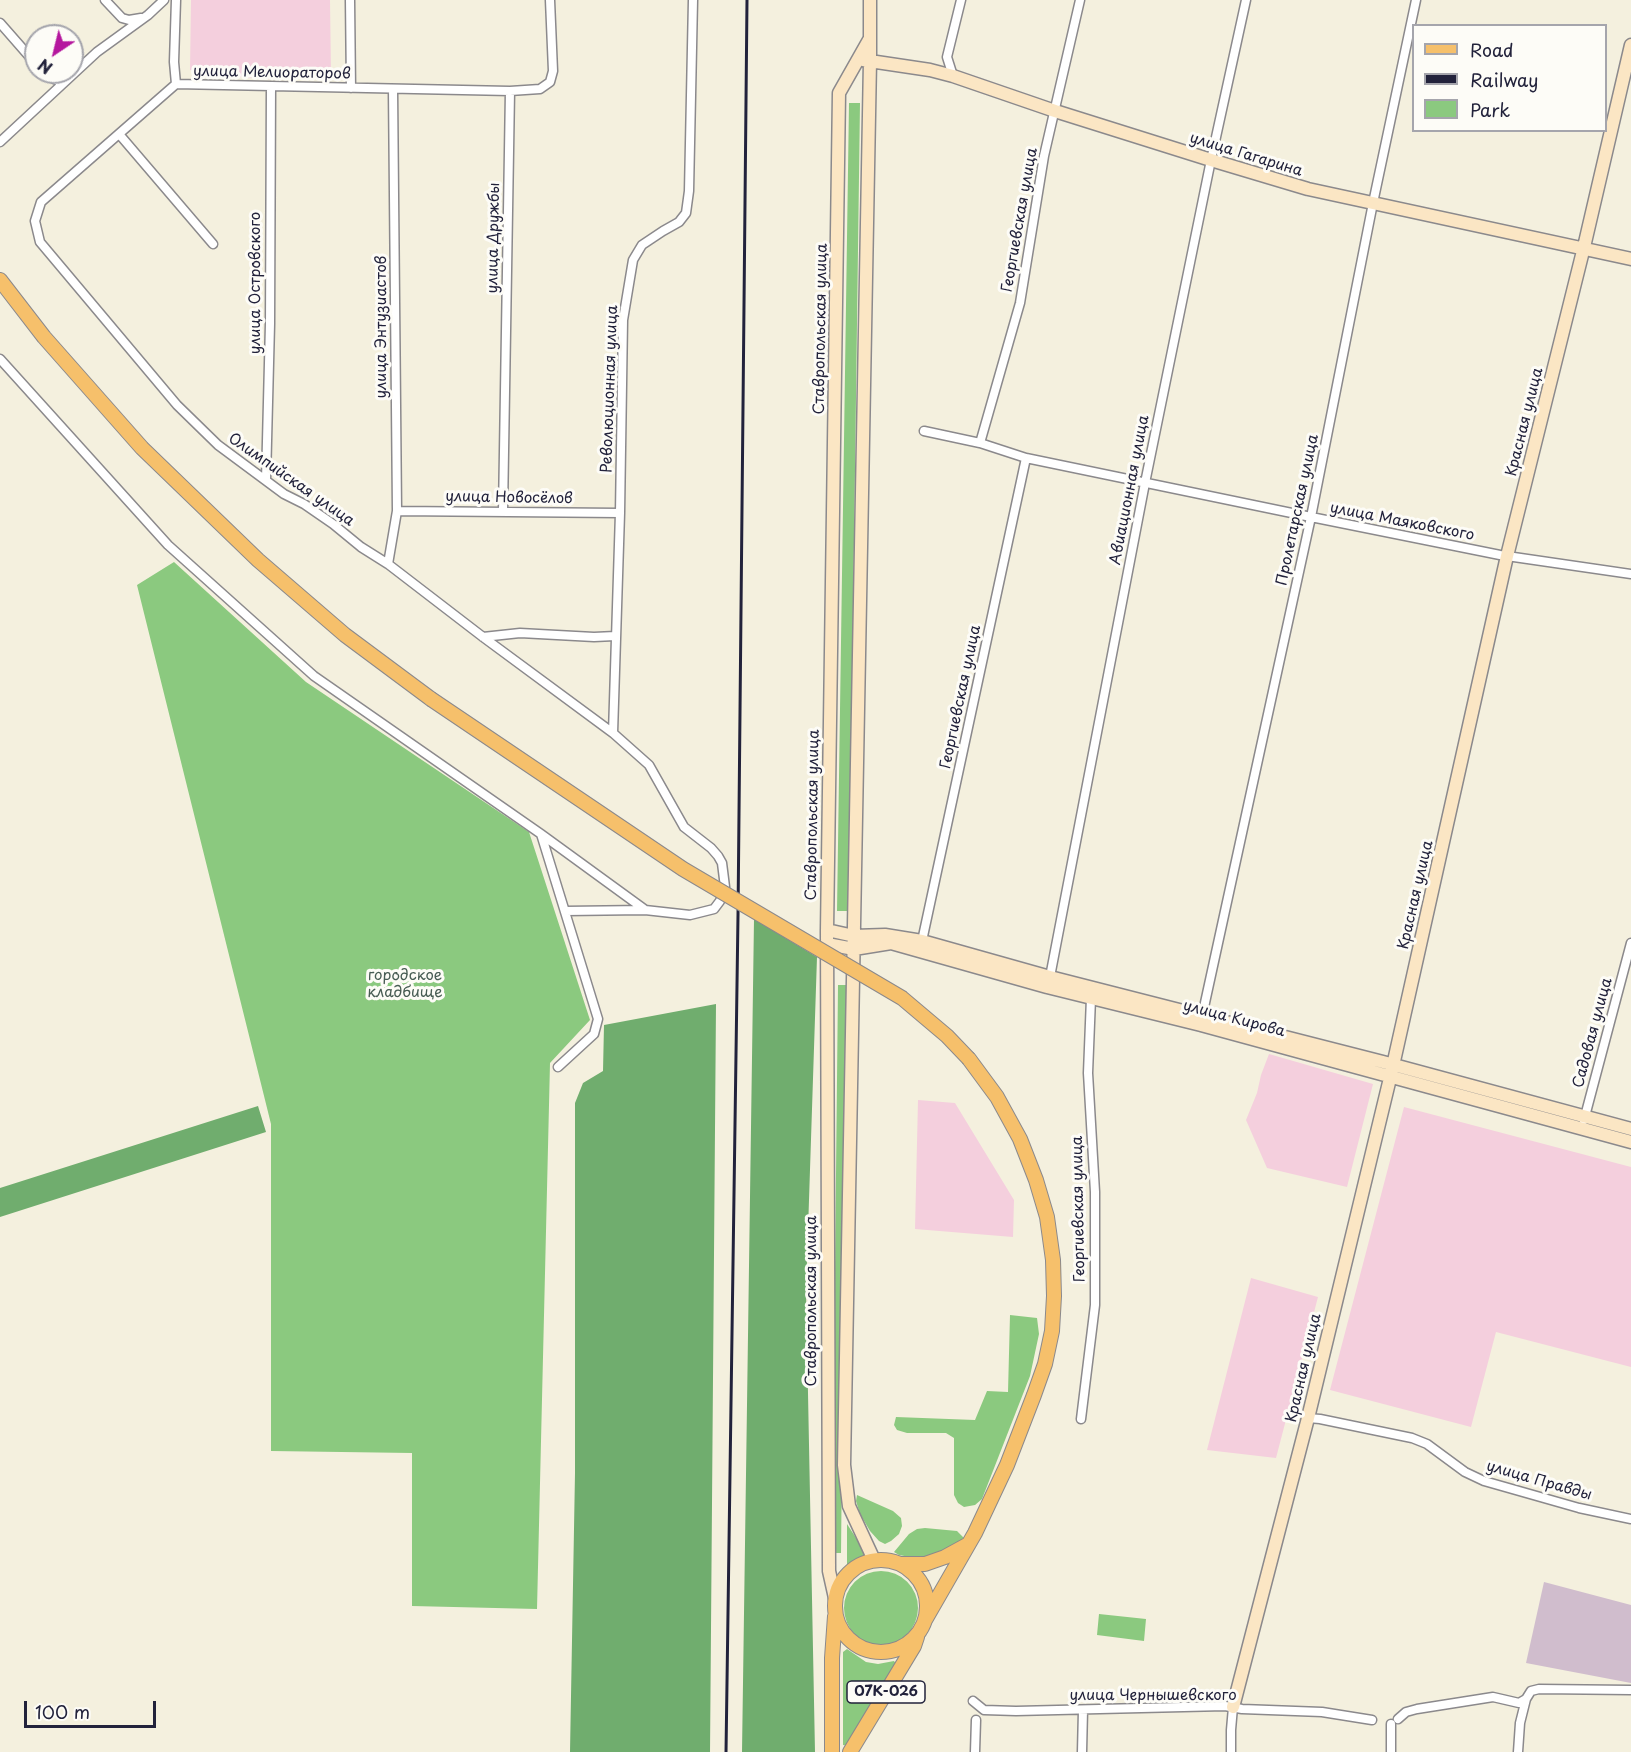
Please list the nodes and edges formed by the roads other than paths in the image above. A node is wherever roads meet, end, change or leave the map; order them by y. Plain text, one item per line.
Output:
1 (105, 0) edge
2 (164, 0) edge
3 (176, 0) edge
4 (350, 0) edge
5 (550, 0) edge
6 (693, 0) edge
7 (870, 0) edge
8 (961, 0) edge
9 (1080, 0) edge
10 (1246, 0) edge
11 (1416, 0) edge
12 (148, 15) junction
13 (0, 23) edge
14 (1631, 45) edge
15 (24, 50) edge
16 (947, 57) junction
17 (864, 60) junction
18 (84, 64) edge
19 (930, 70) junction
20 (953, 76) junction
21 (62, 84) edge
22 (176, 84) junction
23 (271, 86) junction
24 (351, 88) junction
25 (393, 89) junction
26 (510, 91) junction
27 (1055, 111) junction
28 (119, 134) junction
29 (0, 142) edge
30 (1211, 160) junction
31 (41, 202) joint
32 (1373, 202) junction
33 (213, 244) dead end
34 (1584, 247) junction
35 (1631, 259) edge
36 (0, 280) edge
37 (0, 358) edge
38 (924, 431) dead end
39 (980, 443) junction
40 (1026, 458) junction
41 (266, 480) junction
42 (1145, 483) junction
43 (397, 511) junction
44 (503, 511) junction
45 (620, 513) junction
46 (1311, 517) junction
47 (1507, 556) junction
48 (387, 564) junction
49 (1631, 574) edge
50 (615, 636) junction
51 (483, 637) junction
52 (613, 733) junction
53 (541, 834) junction
54 (645, 909) junction
55 (565, 911) junction
56 (827, 930) junction
57 (854, 942) junction
58 (922, 942) junction
59 (1631, 943) edge
60 (827, 944) junction
61 (1048, 982) junction
62 (1091, 998) junction
63 (1202, 1020) junction
64 (558, 1067) dead end
65 (1392, 1071) junction
66 (1583, 1123) junction
67 (1631, 1129) edge
68 (1631, 1142) edge
69 (1308, 1418) junction
70 (1081, 1419) dead end
71 (1631, 1520) edge
72 (969, 1544) junction
73 (874, 1560) junction
74 (901, 1564) junction
75 (835, 1598) junction
76 (836, 1614) junction
77 (922, 1626) junction
78 (1631, 1690) edge
79 (1526, 1699) junction
80 (973, 1701) dead end
81 (1233, 1707) junction
82 (1083, 1710) junction
83 (976, 1720) dead end
84 (1372, 1720) dead end
85 (832, 1752) edge
86 (850, 1752) edge
87 (975, 1752) edge
88 (1082, 1752) edge
89 (1231, 1752) edge
90 (1391, 1752) edge
91 (1518, 1752) edge

1 - 12 street
2 - 12 street
3 - 22 street
4 - 24 street
5 - 26 street
6 - 45 street, Революционная улица
7 - 17 main road
8 - 16 street
9 - 27 street, Георгиевская улица
10 - 30 street, Авиационная улица
11 - 32 street, Пролетарская улица
12 - 18 street
13 - 15 street
14 - 34 main road, Красная улица
16 - 19 street
16 - 20 street
17 - 19 main road, улица Гагарина
17 - 56 main road, Ставропольская улица
17 - 57 main road
19 - 20 main road, улица Гагарина
20 - 27 main road, улица Гагарина
21 - 29 street
22 - 23 street, улица Мелиораторов
22 - 28 street, улица Мелиораторов
23 - 24 street, улица Мелиораторов
23 - 41 street, улица Островского
24 - 25 street, улица Мелиораторов
25 - 26 street, улица Мелиораторов
25 - 43 street, улица Энтузиастов
26 - 44 street, улица Дружбы
27 - 30 main road, улица Гагарина
27 - 39 street, Георгиевская улица
28 - 31 street, улица Мелиораторов
28 - 33 street
30 - 32 main road, улица Гагарина
30 - 42 street, Авиационная улица
31 - 41 street, Олимпийская улица
32 - 34 main road, улица Гагарина
32 - 46 street, Пролетарская улица
34 - 35 main road, улица Гагарина
34 - 47 main road, Красная улица
36 - 72 main road, bridge
37 - 53 street
38 - 39 street, улица Маяковского
39 - 40 street, улица Маяковского
40 - 42 street, улица Маяковского
40 - 58 street, Георгиевская улица
41 - 48 street, Олимпийская улица
42 - 46 street, улица Маяковского
42 - 61 street, Авиационная улица
43 - 44 street, улица Новосёлов
43 - 48 street, улица Энтузиастов
44 - 45 street, улица Новосёлов
45 - 50 street, Революционная улица
46 - 47 street, улица Маяковского
46 - 63 street, Пролетарская улица
47 - 49 street, улица Маяковского
47 - 65 main road, Красная улица
48 - 51 street, Олимпийская улица
50 - 51 street
50 - 52 street, Революционная улица
51 - 52 street, Олимпийская улица
52 - 54 street, Олимпийская улица
53 - 54 street
53 - 55 street
54 - 55 street
55 - 64 street
56 - 57 main road, улица Кирова
56 - 60 main road, Ставропольская улица
57 - 58 main road, улица Кирова
57 - 60 main road, улица Кирова
57 - 61 main road, улица Кирова
57 - 73 main road
58 - 61 main road, улица Кирова
59 - 66 street, Садовая улица
60 - 75 main road, Ставропольская улица
61 - 62 main road, улица Кирова
61 - 63 main road, улица Кирова
62 - 63 main road, улица Кирова
62 - 70 street, Георгиевская улица
63 - 65 main road, улица Кирова
65 - 66 main road, улица Кирова
65 - 69 main road, Красная улица
66 - 67 main road, улица Кирова
66 - 68 main road, улица Кирова
69 - 71 street, улица Правды
69 - 81 main road, Красная улица
72 - 74 main road
72 - 77 main road
73 - 74 main road
73 - 75 main road
74 - 77 main road
75 - 76 main road
76 - 77 main road
76 - 85 main road, 07К-026
77 - 86 main road, 07К-026
78 - 79 street
79 - 90 street
79 - 91 street
80 - 82 street, улица Чернышевского
81 - 82 street, улица Чернышевского
81 - 84 street, улица Чернышевского
81 - 89 street, Красная улица
82 - 88 street
83 - 87 street

